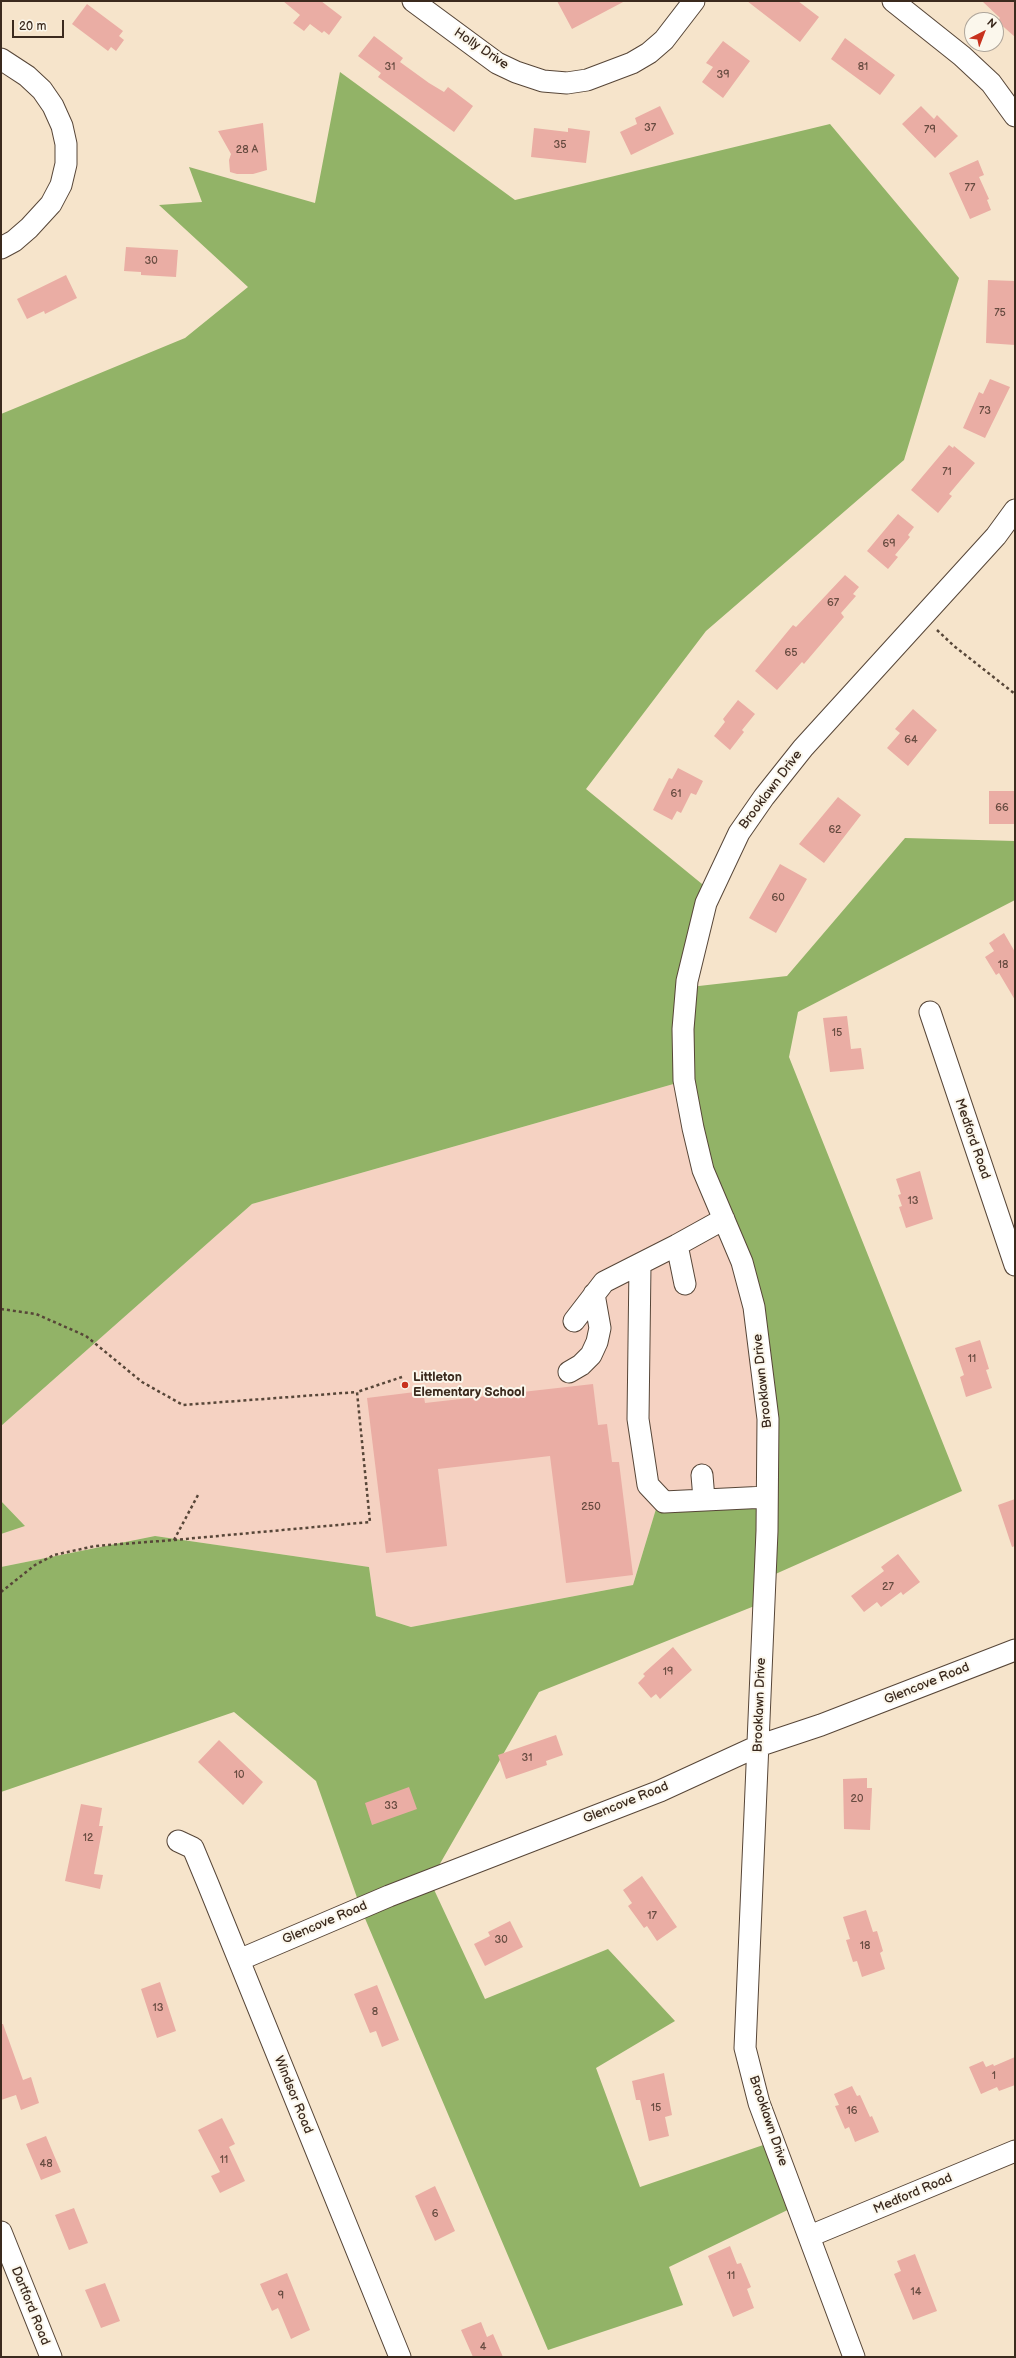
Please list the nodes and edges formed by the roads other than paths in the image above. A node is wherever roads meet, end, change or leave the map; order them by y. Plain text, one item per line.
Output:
1 (413, 1) edge
2 (694, 1) edge
3 (893, 1) edge
4 (1, 59) edge
5 (1015, 116) edge
6 (1, 248) edge
7 (1015, 510) edge
8 (930, 1012) dead end
9 (724, 1219) junction
10 (677, 1245) junction
11 (640, 1265) junction
12 (1015, 1266) edge
13 (685, 1284) dead end
14 (594, 1294) junction
15 (574, 1321) dead end
16 (569, 1372) dead end
17 (702, 1476) dead end
18 (767, 1497) junction
19 (704, 1499) junction
20 (1015, 1650) edge
21 (758, 1746) junction
22 (178, 1841) dead end
23 (239, 1960) junction
24 (1015, 2151) edge
25 (1, 2232) edge
26 (810, 2236) junction
27 (51, 2357) edge
28 (400, 2357) edge
29 (854, 2357) edge

1 - 2 street, Holly Drive
3 - 5 street
4 - 6 street
7 - 9 street, Brooklawn Drive
8 - 12 street, Medford Road
9 - 10 street
9 - 18 street, Brooklawn Drive
10 - 11 street
10 - 13 street
11 - 14 street
11 - 19 street
14 - 15 street
14 - 16 street
17 - 19 street
18 - 19 street
18 - 21 street, Brooklawn Drive
20 - 21 street, Glencove Road
21 - 23 street, Glencove Road
21 - 26 street, Brooklawn Drive
22 - 23 street, Windsor Road
23 - 28 street, Windsor Road
24 - 26 street, Medford Road
25 - 27 street, Dartford Road
26 - 29 street, Brooklawn Drive

